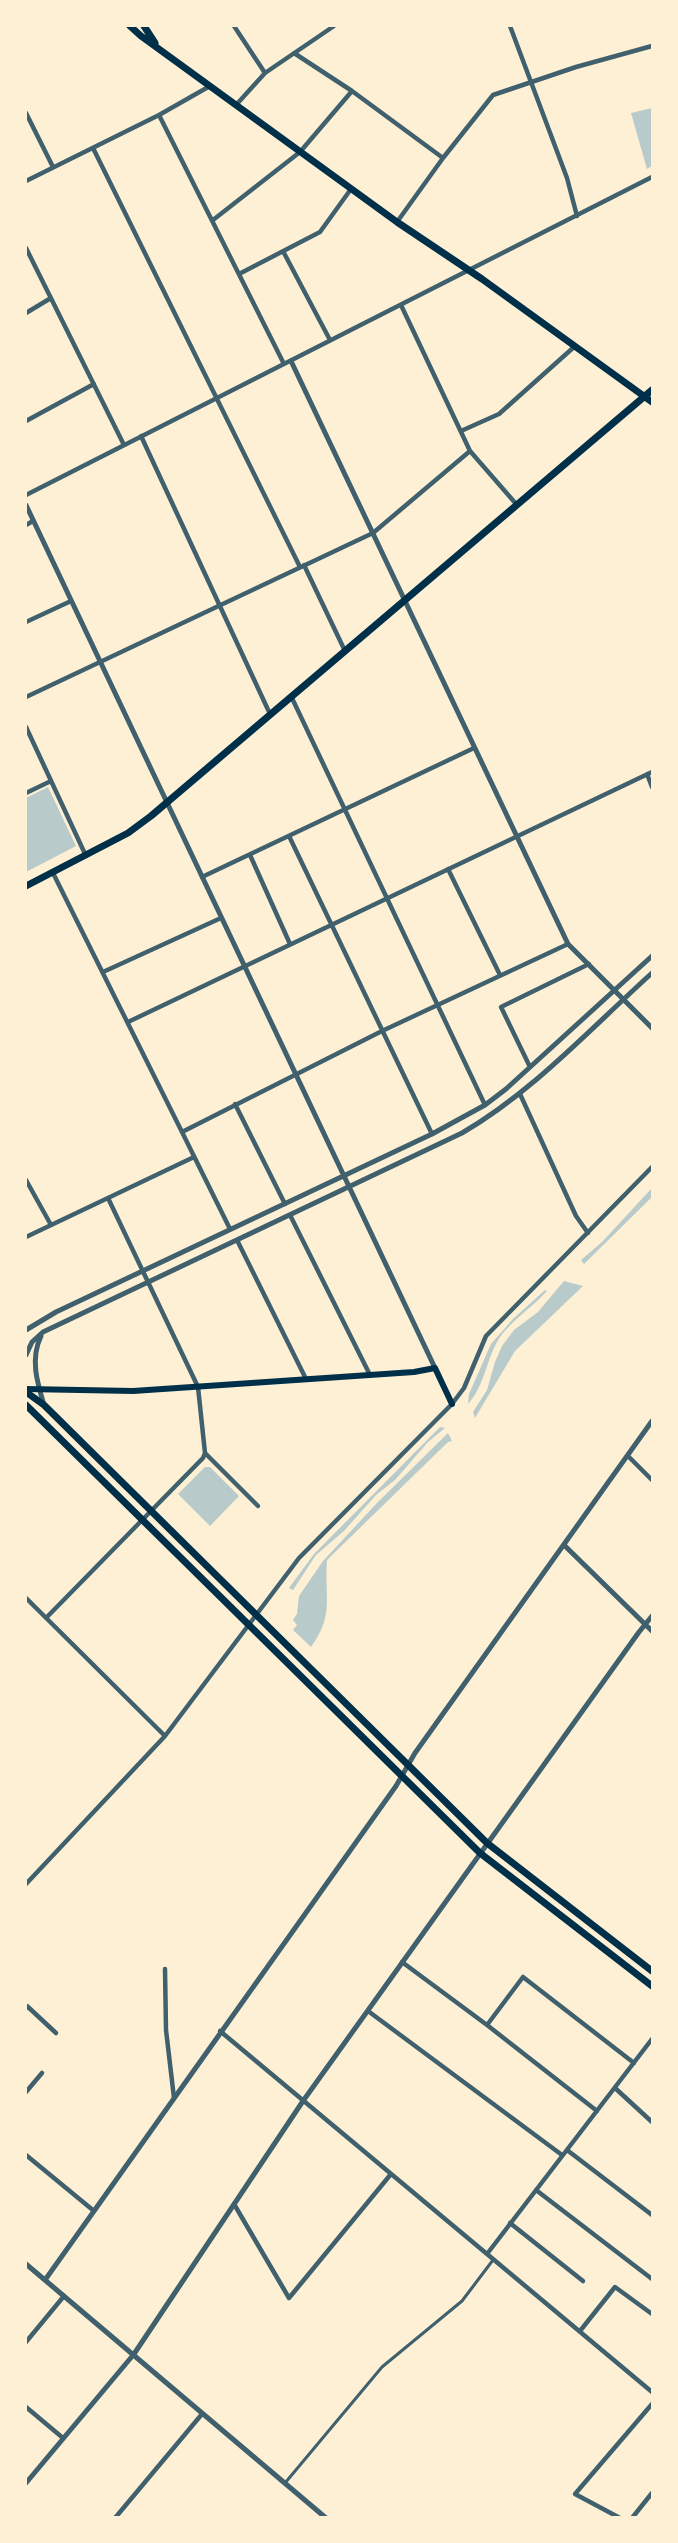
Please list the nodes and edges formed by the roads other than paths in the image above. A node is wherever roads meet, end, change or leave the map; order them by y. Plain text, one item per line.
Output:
1 (130, 26) edge
2 (144, 26) edge
3 (234, 26) edge
4 (334, 26) edge
5 (510, 26) edge
6 (652, 46) edge
7 (158, 48) junction
8 (294, 53) junction
9 (266, 73) junction
10 (531, 82) junction
11 (210, 86) junction
12 (352, 91) junction
13 (236, 105) junction
14 (26, 113) edge
15 (159, 115) junction
16 (93, 148) junction
17 (300, 152) junction
18 (442, 158) junction
19 (53, 167) junction
20 (652, 177) edge
21 (26, 181) edge
22 (351, 189) junction
23 (577, 216) junction
24 (213, 220) junction
25 (397, 222) junction
26 (26, 248) edge
27 (285, 253) junction
28 (468, 270) junction
29 (239, 274) junction
30 (51, 298) junction
31 (401, 305) junction
32 (26, 313) edge
33 (330, 340) junction
34 (574, 347) junction
35 (291, 360) junction
36 (284, 364) junction
37 (94, 384) junction
38 (652, 390) edge
39 (644, 396) junction
40 (217, 397) junction
41 (652, 402) edge
42 (26, 421) edge
43 (461, 431) junction
44 (141, 436) junction
45 (124, 445) junction
46 (470, 451) junction
47 (26, 495) edge
48 (26, 505) edge
49 (517, 505) junction
50 (33, 521) junction
51 (26, 525) edge
52 (373, 533) junction
53 (302, 566) junction
54 (404, 600) junction
55 (71, 601) junction
56 (219, 604) junction
57 (26, 622) edge
58 (345, 651) junction
59 (100, 662) junction
60 (291, 696) junction
61 (26, 697) edge
62 (270, 714) junction
63 (26, 727) edge
64 (474, 748) junction
65 (650, 773) edge
66 (51, 781) junction
67 (652, 787) edge
68 (26, 793) edge
69 (167, 802) junction
70 (344, 810) junction
71 (289, 836) junction
72 (516, 837) junction
73 (250, 855) junction
74 (86, 856) junction
75 (448, 869) junction
76 (53, 873) junction
77 (202, 877) junction
78 (26, 886) edge
79 (387, 898) junction
80 (221, 918) junction
81 (331, 925) junction
82 (568, 944) junction
83 (290, 945) junction
84 (652, 956) edge
85 (589, 964) junction
86 (244, 966) junction
87 (103, 972) junction
88 (652, 973) edge
89 (500, 975) junction
90 (615, 990) junction
91 (624, 999) junction
92 (437, 1005) junction
93 (128, 1022) junction
94 (652, 1028) edge
95 (382, 1031) junction
96 (530, 1067) junction
97 (296, 1074) junction
98 (520, 1094) junction
99 (235, 1104) junction
100 (485, 1105) junction
101 (182, 1131) junction
102 (432, 1134) junction
103 (194, 1157) junction
104 (652, 1167) edge
105 (344, 1176) junction
106 (26, 1180) edge
107 (349, 1187) junction
108 (108, 1198) junction
109 (285, 1204) junction
110 (290, 1215) junction
111 (51, 1225) junction
112 (230, 1229) junction
113 (588, 1233) junction
114 (26, 1237) edge
115 (237, 1240) junction
116 (143, 1270) junction
117 (149, 1282) junction
118 (26, 1327) edge
119 (43, 1332) junction
120 (26, 1355) edge
121 (435, 1368) junction
122 (370, 1375) junction
123 (306, 1379) junction
124 (198, 1387) junction
125 (26, 1391) edge
126 (40, 1391) junction
127 (452, 1404) junction
128 (26, 1405) edge
129 (44, 1405) junction
130 (652, 1421) edge
131 (205, 1453) junction
132 (628, 1456) junction
133 (652, 1480) edge
134 (258, 1506) dead end
135 (151, 1511) junction
136 (142, 1520) junction
137 (564, 1545) junction
138 (26, 1598) edge
139 (256, 1615) junction
140 (652, 1616) edge
141 (46, 1618) junction
142 (645, 1624) junction
143 (249, 1625) junction
144 (652, 1630) edge
145 (165, 1736) junction
146 (408, 1765) junction
147 (402, 1776) junction
148 (487, 1843) junction
149 (480, 1853) junction
150 (26, 1884) edge
151 (402, 1962) junction
152 (165, 1969) dead end
153 (652, 1971) edge
154 (652, 1986) edge
155 (26, 2008) edge
156 (368, 2010) junction
157 (487, 2025) junction
158 (220, 2031) junction
159 (56, 2032) dead end
160 (652, 2039) edge
161 (650, 2046) edge
162 (634, 2063) junction
163 (42, 2073) dead end
164 (615, 2088) junction
165 (26, 2092) edge
166 (176, 2096) junction
167 (303, 2101) junction
168 (597, 2111) junction
169 (652, 2122) edge
170 (567, 2150) junction
171 (26, 2155) edge
172 (562, 2156) junction
173 (391, 2174) junction
174 (536, 2190) junction
175 (234, 2204) junction
176 (94, 2211) junction
177 (652, 2215) edge
178 (510, 2223) junction
179 (487, 2254) junction
180 (493, 2260) junction
181 (26, 2264) edge
182 (652, 2279) edge
183 (45, 2280) junction
184 (583, 2281) dead end
185 (64, 2296) junction
186 (652, 2314) edge
187 (580, 2331) junction
188 (26, 2342) edge
189 (134, 2354) junction
190 (652, 2392) edge
191 (652, 2404) edge
192 (26, 2407) edge
193 (202, 2414) junction
194 (63, 2438) junction
195 (26, 2483) edge
196 (285, 2483) junction
197 (652, 2493) edge
198 (115, 2517) edge
199 (326, 2517) edge
200 (620, 2517) edge
201 (632, 2517) edge

1 - 7 main road
2 - 7 main road
3 - 9 street
4 - 8 street
5 - 10 street
6 - 10 street
7 - 11 main road
8 - 9 street
8 - 12 street
9 - 13 street
10 - 18 street
10 - 23 street
11 - 13 main road
11 - 15 street
12 - 17 street
12 - 18 street
13 - 17 main road
14 - 19 street
15 - 16 street
15 - 24 street
16 - 19 street
16 - 40 street
17 - 22 main road
17 - 24 street
18 - 25 street
19 - 21 street
20 - 23 street
22 - 25 main road
22 - 27 street
23 - 28 street
24 - 29 street
25 - 28 main road
26 - 30 street
27 - 29 street
27 - 33 street
28 - 31 street
28 - 34 main road
29 - 36 street
30 - 32 street
30 - 37 street
31 - 33 street
31 - 43 street
33 - 35 street
34 - 39 main road
34 - 43 street
35 - 36 street
35 - 52 street
36 - 40 street
37 - 42 street
37 - 45 street
38 - 39 main road
39 - 41 main road
39 - 49 main road
40 - 44 street
40 - 53 street
43 - 46 street
44 - 45 street
44 - 56 street
45 - 47 street
46 - 49 street
46 - 52 street
48 - 50 street
49 - 54 main road
50 - 51 street
50 - 55 street
52 - 53 street
52 - 54 street
53 - 56 street
53 - 58 street
54 - 58 main road
54 - 64 street
55 - 57 street
55 - 59 street
56 - 59 street
56 - 62 street
58 - 60 main road
59 - 61 street
59 - 69 street
60 - 62 main road
60 - 70 street
62 - 69 main road
63 - 66 street
64 - 70 street
64 - 72 street
65 - 67 street
65 - 72 street
66 - 68 street
66 - 74 street
69 - 74 main road
69 - 77 street
70 - 71 street
70 - 79 street
71 - 73 street
71 - 81 street
72 - 75 street
72 - 82 street
73 - 77 street
73 - 83 street
74 - 76 main road
75 - 79 street
75 - 89 street
76 - 78 main road
76 - 87 street
77 - 80 street
79 - 81 street
79 - 92 street
80 - 86 street
80 - 87 street
81 - 83 street
81 - 95 street
82 - 85 street
82 - 89 street
83 - 86 street
84 - 90 street
85 - 90 street
85 - 96 street
86 - 93 street
86 - 97 street
87 - 93 street
88 - 91 street
89 - 92 street
90 - 91 street
90 - 96 street
91 - 94 street
91 - 98 street
92 - 95 street
92 - 100 street
93 - 101 street
95 - 97 street
95 - 102 street
96 - 100 street
97 - 99 street
97 - 105 street
98 - 107 street
98 - 113 street
99 - 101 street
99 - 109 street
100 - 102 street
101 - 103 street
102 - 105 street
103 - 108 street
103 - 112 street
104 - 113 street
105 - 107 street
105 - 109 street
106 - 111 street
107 - 110 street
107 - 121 street
108 - 111 street
108 - 116 street
109 - 112 street
110 - 115 street
110 - 122 street
111 - 114 street
112 - 116 street
113 - 127 street
115 - 117 street
115 - 123 street
116 - 117 street
116 - 118 street
117 - 119 street
117 - 124 street
119 - 120 street
119 - 126 street
121 - 122 main road
121 - 127 main road
122 - 123 main road
123 - 124 main road
124 - 126 main road
124 - 131 street
125 - 126 main road
125 - 129 main road
126 - 129 street
127 - 139 street
128 - 136 main road
129 - 135 main road
130 - 132 street
131 - 134 street
131 - 135 street
132 - 133 street
132 - 137 street
135 - 136 street
135 - 139 main road
136 - 141 street
136 - 143 main road
137 - 142 street
137 - 146 street
138 - 141 street
139 - 143 street
139 - 146 main road
140 - 142 street
141 - 145 street
142 - 144 street
142 - 148 street
143 - 145 street
143 - 147 main road
145 - 150 street
146 - 147 street
146 - 148 main road
147 - 149 main road
147 - 158 street
148 - 149 street
148 - 153 main road
149 - 151 street
149 - 154 main road
151 - 156 street
151 - 157 street
152 - 166 street
155 - 159 street
156 - 167 street
156 - 172 street
157 - 162 street
157 - 168 street
158 - 166 street
158 - 167 street
160 - 161 street
161 - 162 street
162 - 164 street
163 - 165 street
164 - 168 street
164 - 169 street
166 - 176 street
167 - 173 street
167 - 175 street
168 - 170 street
170 - 172 street
170 - 177 street
171 - 176 street
172 - 174 street
173 - 175 street
173 - 179 street
174 - 178 street
174 - 182 street
175 - 189 street
176 - 183 street
178 - 179 street
178 - 184 street
179 - 180 street
180 - 187 street
180 - 196 street
181 - 183 street
183 - 185 street
185 - 188 street
185 - 189 street
186 - 187 street
187 - 190 street
189 - 193 street
189 - 194 street
191 - 200 street
192 - 194 street
193 - 196 street
193 - 198 street
194 - 195 street
196 - 199 street
197 - 201 street

